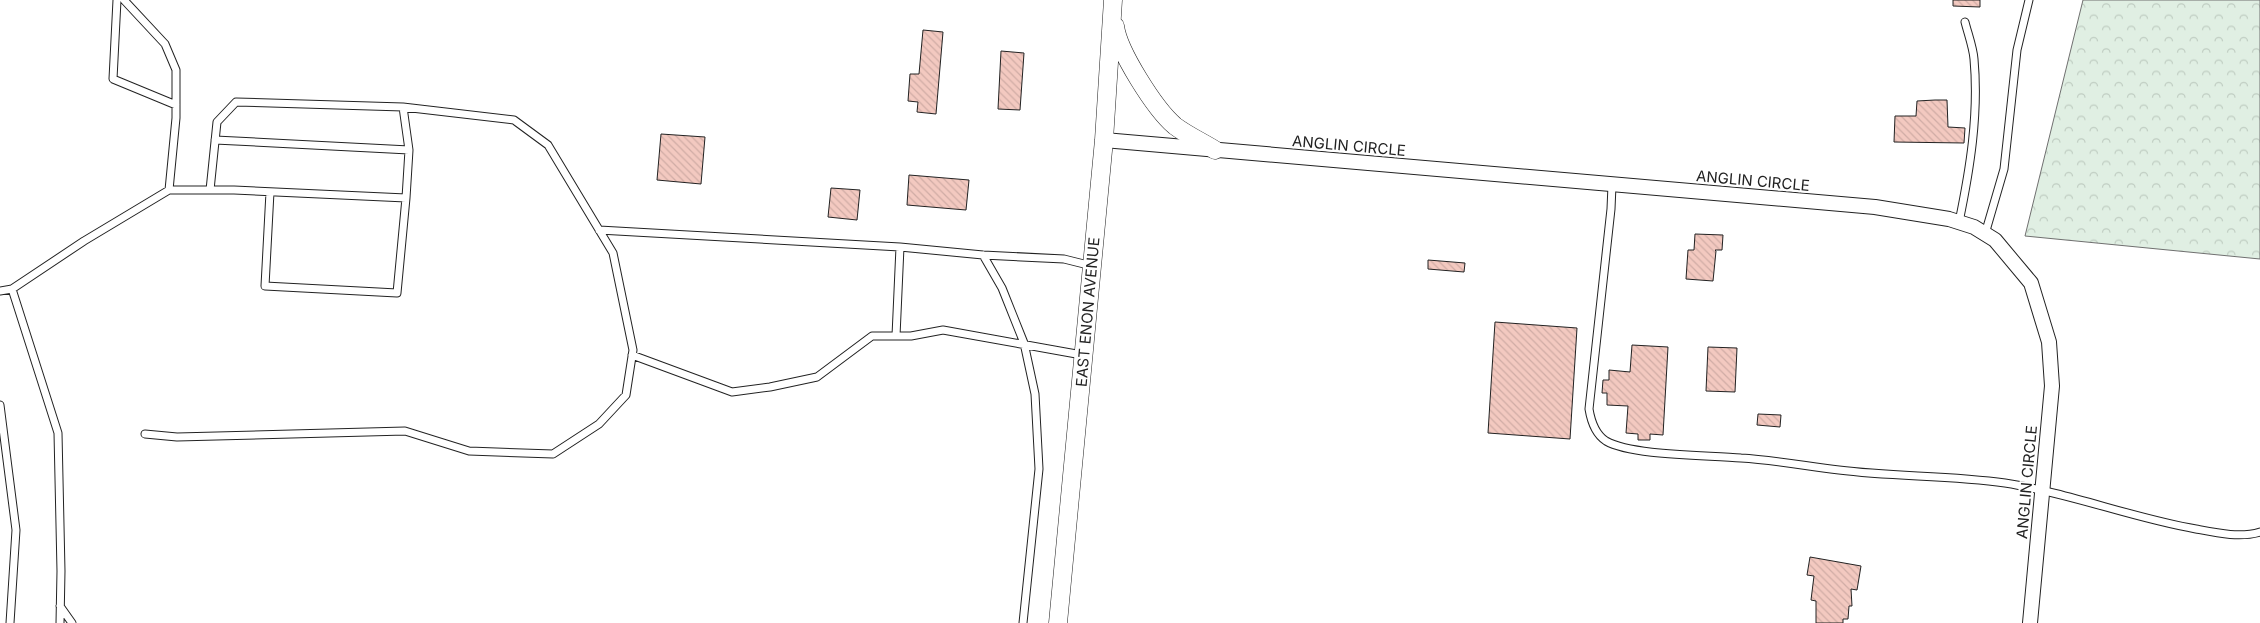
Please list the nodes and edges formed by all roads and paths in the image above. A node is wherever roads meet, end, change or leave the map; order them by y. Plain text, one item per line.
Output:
1 (116, 0) edge
2 (124, 0) edge
3 (2029, 0) edge
4 (1113, 4) edge
5 (1965, 22) dead end
6 (176, 105) junction
7 (403, 107) junction
8 (215, 140) junction
9 (1104, 140) junction
10 (408, 150) junction
11 (1214, 150) junction
12 (1612, 185) junction
13 (169, 190) junction
14 (210, 190) junction
15 (270, 192) junction
16 (406, 198) junction
17 (1959, 222) junction
18 (599, 230) junction
19 (1985, 234) junction
20 (900, 247) junction
21 (983, 255) junction
22 (1092, 266) junction
23 (12, 289) junction
24 (0, 291) edge
25 (896, 336) junction
26 (1024, 343) junction
27 (632, 355) junction
28 (1084, 355) junction
29 (0, 405) edge
30 (145, 434) dead end
31 (2042, 491) junction
32 (2260, 532) edge
33 (60, 606) junction
34 (10, 623) edge
35 (60, 623) edge
36 (72, 623) edge
37 (1023, 623) edge
38 (1058, 623) edge
39 (2030, 623) edge

1 - 6 lane
2 - 6 lane
3 - 19 lane
4 - 9 street, EAST ENON AVENUE
4 - 11 street
5 - 17 lane
6 - 13 lane
7 - 8 lane
7 - 10 lane
7 - 18 lane
8 - 10 lane
8 - 14 lane
9 - 11 street, ANGLIN CIRCLE
9 - 22 street, EAST ENON AVENUE
10 - 16 lane
11 - 12 street, ANGLIN CIRCLE
12 - 17 street, ANGLIN CIRCLE
12 - 31 lane
13 - 14 lane
13 - 23 lane
14 - 15 lane
15 - 16 lane
15 - 16 lane
17 - 19 street, ANGLIN CIRCLE
18 - 20 lane
18 - 27 lane
19 - 31 street, ANGLIN CIRCLE
20 - 21 lane
20 - 25 lane
21 - 22 lane
21 - 26 lane
22 - 28 street, EAST ENON AVENUE
23 - 24 lane
23 - 33 lane
25 - 26 lane
25 - 27 lane
26 - 28 lane
26 - 37 lane
27 - 30 lane
28 - 38 street, EAST ENON AVENUE
29 - 34 lane
31 - 32 lane
31 - 39 street, ANGLIN CIRCLE
33 - 35 lane
33 - 36 lane

